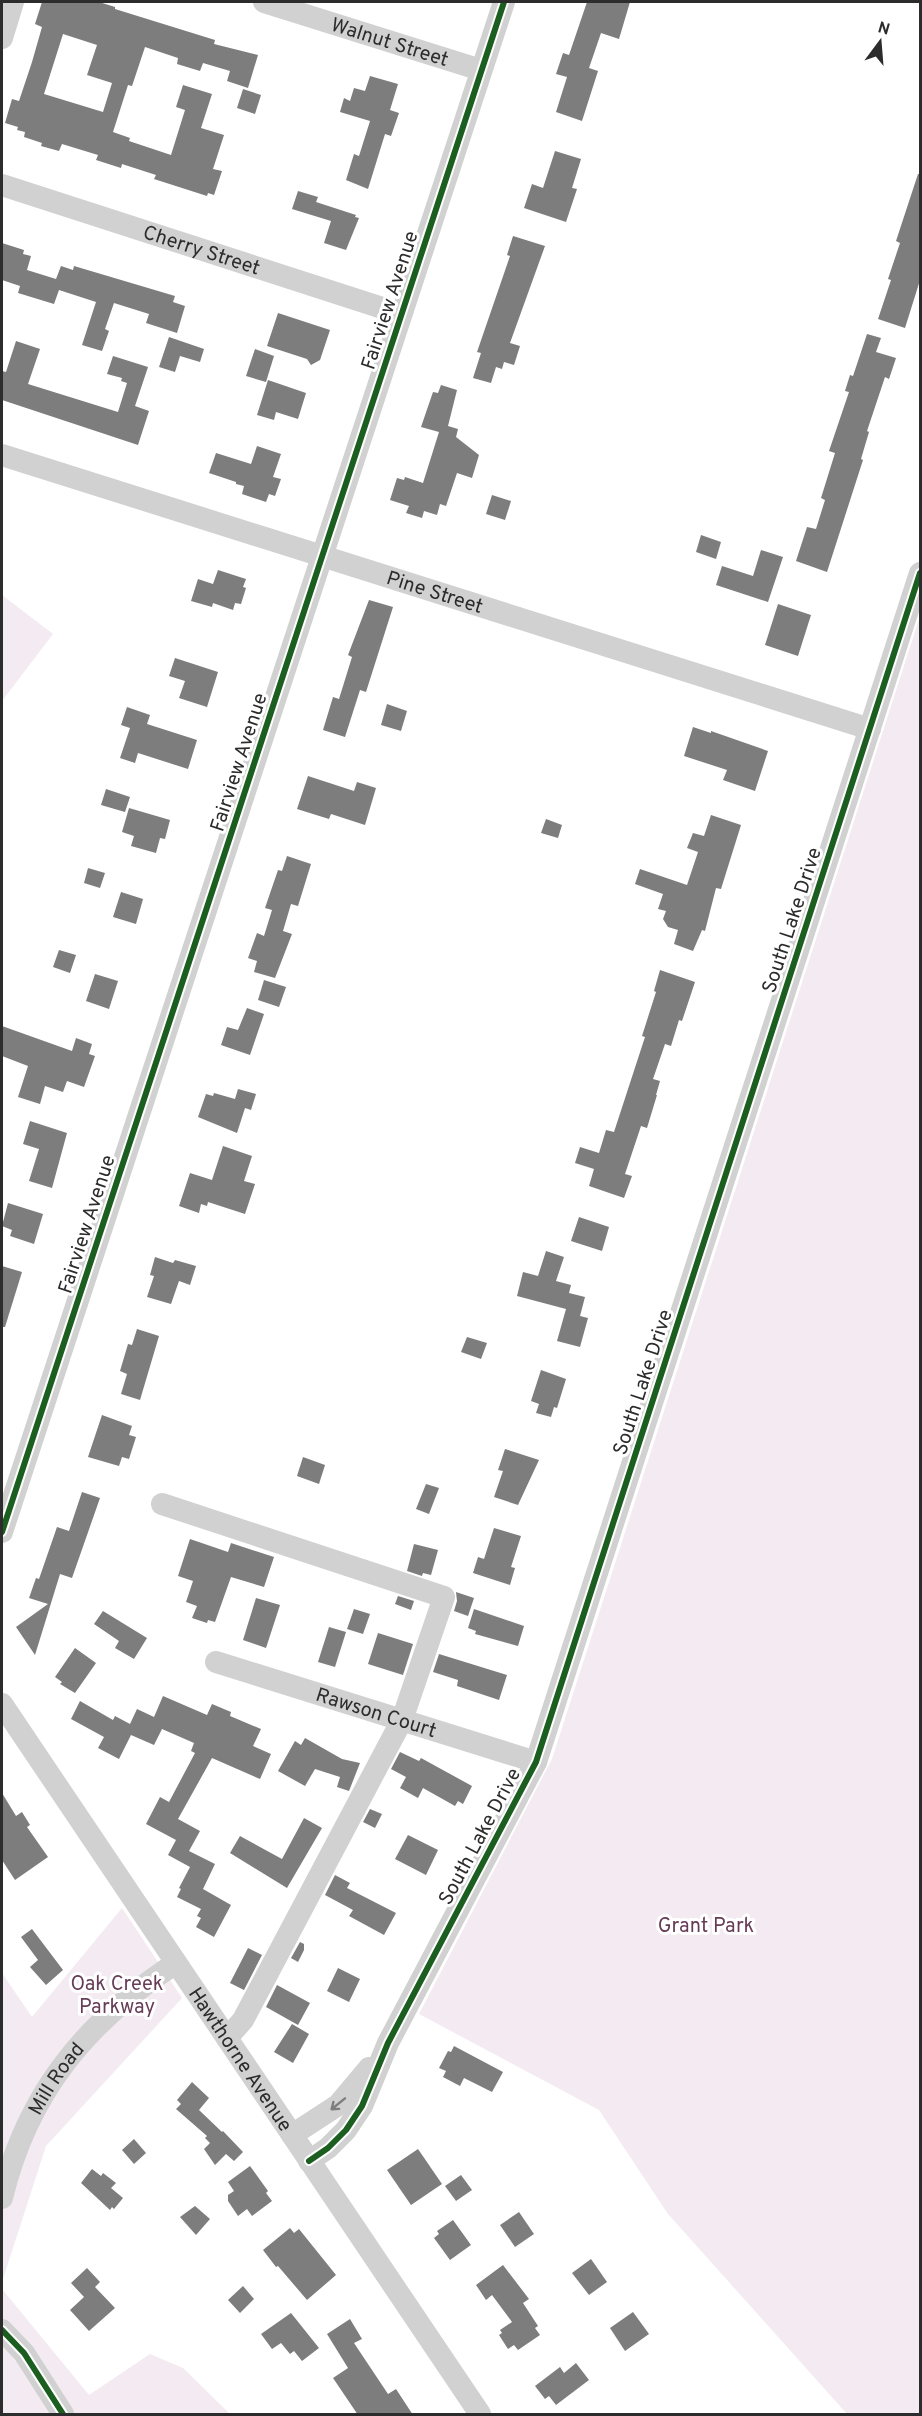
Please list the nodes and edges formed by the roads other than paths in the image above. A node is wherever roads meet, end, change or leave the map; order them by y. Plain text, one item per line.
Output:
1 (13, 2) edge
2 (264, 2) edge
3 (504, 2) edge
4 (2, 38) edge
5 (481, 70) junction
6 (2, 185) edge
7 (401, 314) junction
8 (2, 455) edge
9 (323, 558) junction
10 (921, 573) edge
11 (870, 729) junction
12 (162, 1504) dead end
13 (2, 1532) edge
14 (216, 1662) dead end
15 (2, 1704) edge
16 (402, 1720) junction
17 (536, 1762) junction
18 (176, 1963) junction
19 (227, 2038) junction
20 (388, 2043) junction
21 (292, 2134) junction
22 (309, 2161) junction
23 (2, 2198) edge
24 (2, 2330) edge
25 (63, 2415) edge
26 (480, 2415) edge

1 - 4 street
2 - 5 street, Walnut Street
3 - 5 street, Fairview Avenue
5 - 7 street, Fairview Avenue
6 - 7 street, Cherry Street
7 - 9 street, Fairview Avenue
8 - 9 street, Pine Street
9 - 11 street, Pine Street
9 - 13 street, Fairview Avenue
10 - 11 street, South Lake Drive
11 - 17 street, South Lake Drive
12 - 16 street
14 - 16 street, Rawson Court
15 - 18 street, Hawthorne Avenue
16 - 17 street, Rawson Court
16 - 19 street
17 - 20 street, South Lake Drive
18 - 19 street, Hawthorne Avenue
18 - 23 street, Mill Road
19 - 21 street, Hawthorne Avenue
20 -> 21 street, South Lake Drive
20 - 22 street, South Lake Drive
21 - 22 street, Hawthorne Avenue
22 - 26 street, Hawthorne Avenue
24 - 25 street

